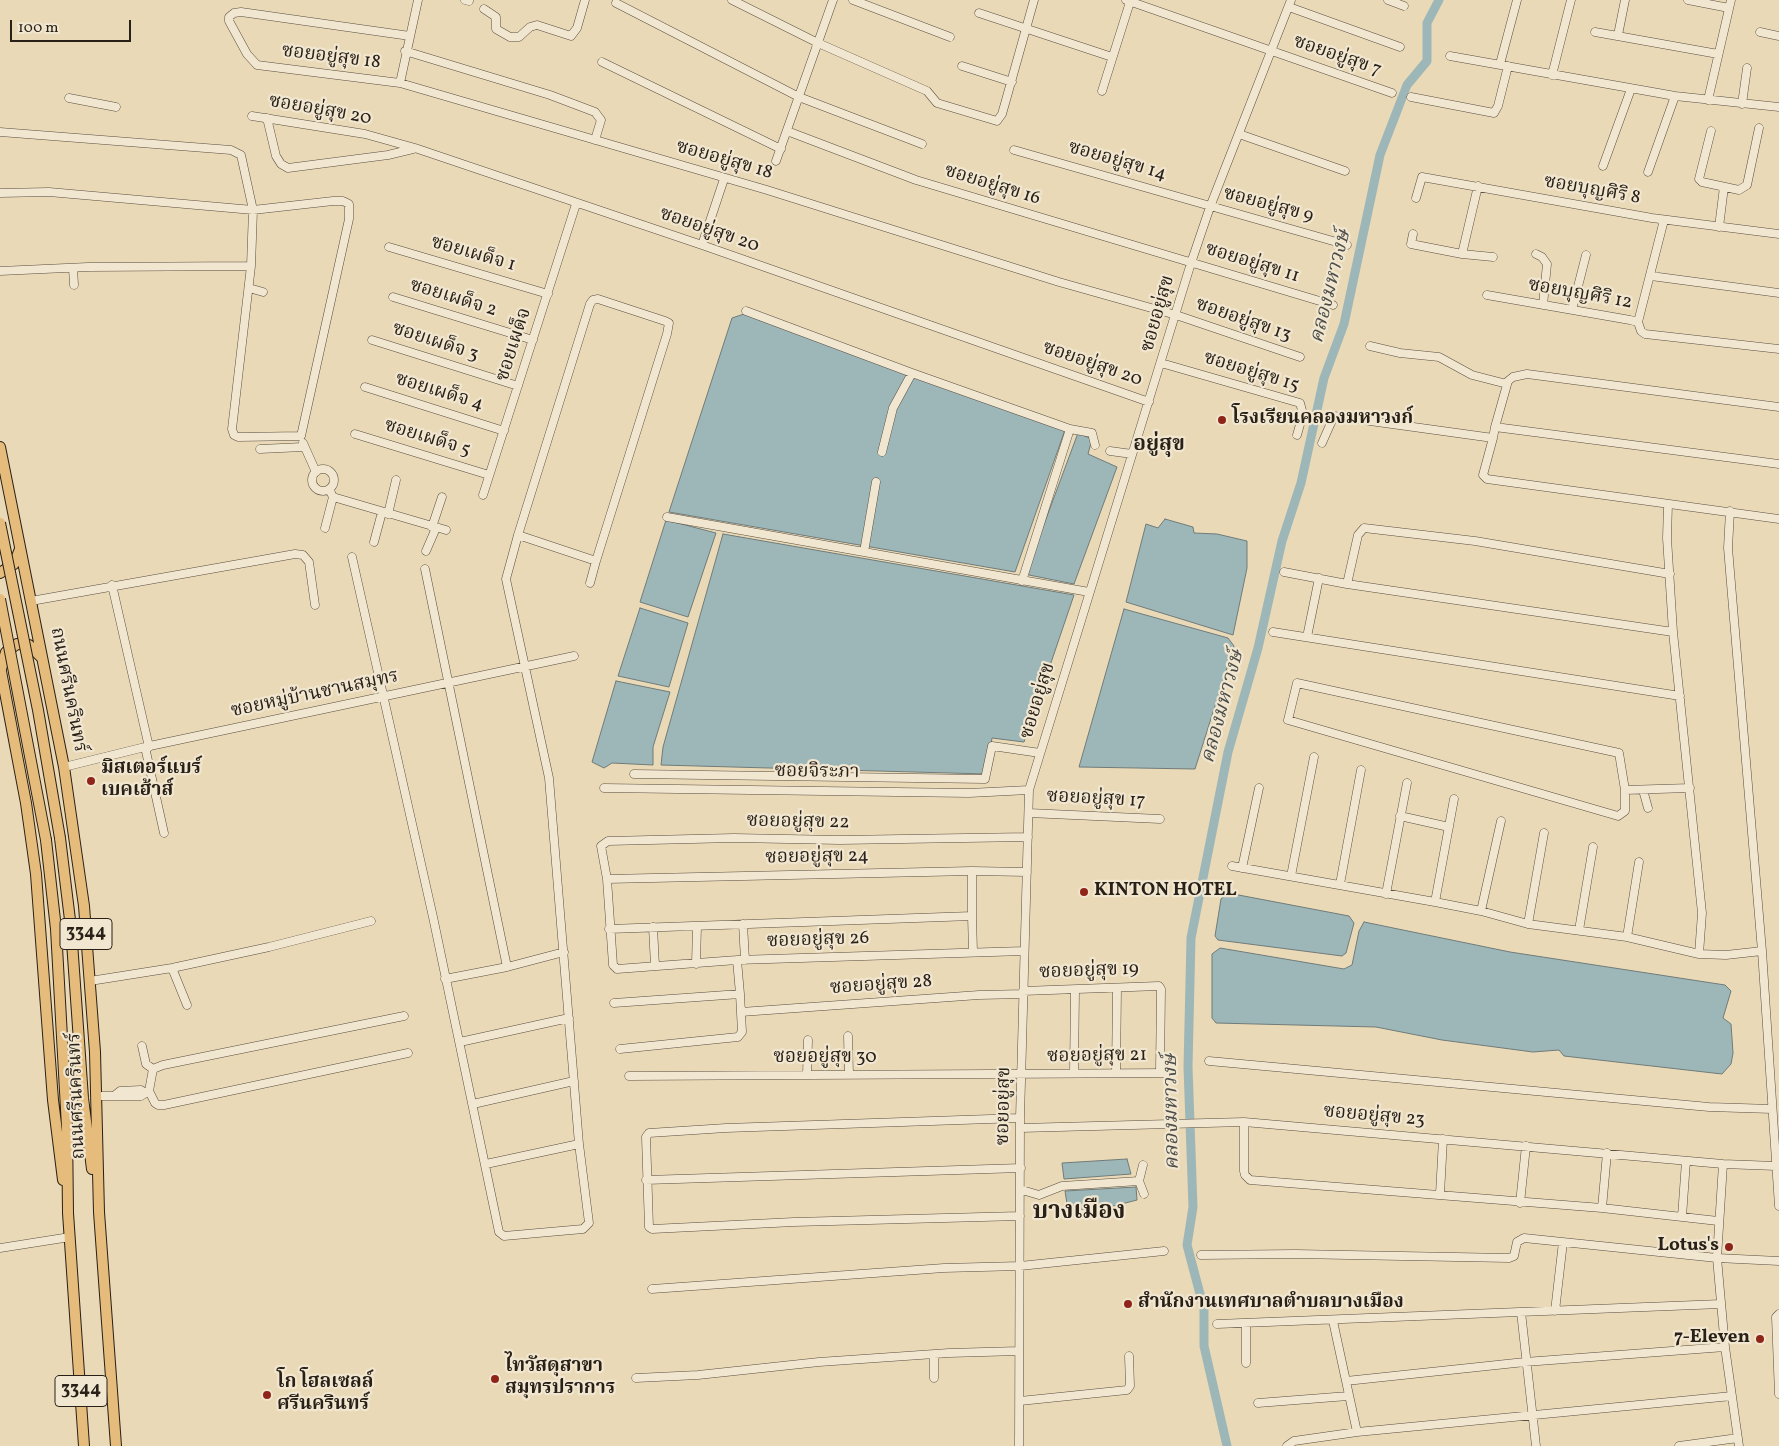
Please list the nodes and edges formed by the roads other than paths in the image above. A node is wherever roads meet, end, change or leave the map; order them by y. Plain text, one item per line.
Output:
1 (418, 0) edge
2 (585, 0) edge
3 (732, 0) edge
4 (833, 0) edge
5 (854, 0) edge
6 (1034, 0) edge
7 (1388, 0) edge
8 (1517, 0) edge
9 (1571, 0) edge
10 (1625, 0) edge
11 (1688, 0) edge
12 (1128, 1) edge
13 (616, 3) dead end
14 (1290, 4) edge
15 (1730, 4) edge
16 (1404, 6) dead end
17 (484, 10) dead end
18 (979, 13) dead end
19 (1026, 30) junction
20 (1595, 32) dead end
21 (1760, 32) dead end
22 (1618, 35) junction
23 (410, 36) junction
24 (1779, 36) edge
25 (950, 38) dead end
26 (818, 44) junction
27 (1400, 47) dead end
28 (405, 51) junction
29 (1272, 52) junction
30 (1718, 54) junction
31 (1450, 56) dead end
32 (1112, 57) junction
33 (602, 62) dead end
34 (1504, 65) junction
35 (962, 66) dead end
36 (1747, 68) dead end
37 (1552, 74) junction
38 (1012, 82) junction
39 (400, 83) junction
40 (1631, 89) junction
41 (1102, 91) dead end
42 (1392, 93) dead end
43 (1676, 96) junction
44 (799, 97) junction
45 (1411, 97) dead end
46 (69, 98) dead end
47 (1708, 100) junction
48 (1742, 104) junction
49 (116, 107) dead end
50 (1779, 107) edge
51 (252, 116) dead end
52 (267, 118) junction
53 (1759, 128) dead end
54 (787, 131) junction
55 (1712, 131) dead end
56 (0, 132) edge
57 (1239, 134) junction
58 (595, 140) junction
59 (922, 144) dead end
60 (415, 148) junction
61 (781, 149) junction
62 (1014, 150) dead end
63 (776, 161) dead end
64 (1603, 166) dead end
65 (1345, 171) dead end
66 (1648, 172) dead end
67 (724, 179) junction
68 (1478, 186) junction
69 (1724, 188) junction
70 (0, 192) edge
71 (1416, 198) dead end
72 (576, 204) junction
73 (1210, 207) junction
74 (254, 210) junction
75 (1664, 220) junction
76 (1719, 227) junction
77 (1413, 234) dead end
78 (1779, 234) edge
79 (702, 245) junction
80 (1347, 245) dead end
81 (389, 248) dead end
82 (1462, 254) junction
83 (1536, 254) dead end
84 (1586, 255) dead end
85 (1492, 257) dead end
86 (1191, 263) junction
87 (251, 266) junction
88 (73, 268) junction
89 (0, 271) edge
90 (1651, 276) junction
91 (74, 285) dead end
92 (249, 288) junction
93 (264, 292) dead end
94 (1779, 292) edge
95 (548, 294) junction
96 (1487, 295) dead end
97 (393, 297) dead end
98 (1333, 305) dead end
99 (1543, 305) junction
100 (1572, 310) junction
101 (746, 311) dead end
102 (1176, 315) junction
103 (1638, 322) junction
104 (372, 340) dead end
105 (533, 340) junction
106 (1370, 346) dead end
107 (1779, 349) edge
108 (1300, 357) dead end
109 (1162, 363) junction
110 (912, 373) junction
111 (1507, 384) junction
112 (518, 386) junction
113 (365, 387) dead end
114 (1149, 402) junction
115 (1779, 407) edge
116 (1495, 427) junction
117 (1070, 429) junction
118 (504, 431) junction
119 (355, 434) dead end
120 (1296, 435) dead end
121 (301, 436) junction
122 (1493, 438) junction
123 (1322, 443) dead end
124 (1095, 445) dead end
125 (0, 447) edge
126 (303, 447) junction
127 (260, 449) dead end
128 (1110, 451) dead end
129 (882, 452) dead end
130 (1132, 454) junction
131 (1779, 464) edge
132 (316, 472) junction
133 (489, 475) junction
134 (396, 480) dead end
135 (876, 482) dead end
136 (329, 489) junction
137 (483, 495) dead end
138 (442, 496) dead end
139 (333, 497) junction
140 (1668, 504) junction
141 (1730, 511) junction
142 (385, 513) junction
143 (667, 517) dead end
144 (1779, 519) edge
145 (0, 523) edge
146 (434, 527) junction
147 (325, 528) dead end
148 (446, 530) dead end
149 (518, 535) junction
150 (374, 542) dead end
151 (20, 548) junction
152 (426, 552) dead end
153 (864, 552) junction
154 (352, 557) dead end
155 (596, 561) junction
156 (425, 569) dead end
157 (1284, 572) dead end
158 (0, 573) edge
159 (1670, 574) junction
160 (1319, 578) junction
161 (1022, 580) junction
162 (590, 584) dead end
163 (1347, 584) junction
164 (112, 585) junction
165 (1089, 592) junction
166 (0, 598) edge
167 (31, 602) junction
168 (315, 605) dead end
169 (1273, 632) dead end
170 (1673, 632) junction
171 (1307, 637) junction
172 (574, 656) dead end
173 (43, 659) junction
174 (0, 667) edge
175 (525, 667) junction
176 (450, 683) junction
177 (1680, 696) junction
178 (382, 697) junction
179 (147, 747) junction
180 (1040, 753) junction
181 (1314, 757) dead end
182 (64, 767) junction
183 (1361, 770) dead end
184 (634, 774) dead end
185 (1408, 783) dead end
186 (604, 788) dead end
187 (1259, 788) dead end
188 (1690, 788) junction
189 (1030, 790) junction
190 (1625, 790) junction
191 (1643, 790) junction
192 (1454, 800) dead end
193 (1648, 808) dead end
194 (1029, 813) junction
195 (1400, 816) junction
196 (1160, 819) dead end
197 (1501, 821) dead end
198 (1449, 827) junction
199 (1544, 833) dead end
200 (164, 834) dead end
201 (1028, 837) junction
202 (1593, 847) dead end
203 (1639, 862) dead end
204 (1232, 866) dead end
205 (1242, 868) junction
206 (972, 871) junction
207 (1027, 872) junction
208 (1291, 876) junction
209 (607, 879) junction
210 (1340, 884) junction
211 (1386, 894) junction
212 (1435, 902) junction
213 (1481, 911) junction
214 (972, 916) junction
215 (370, 921) dead end
216 (743, 924) junction
217 (1528, 924) junction
218 (697, 926) junction
219 (653, 927) junction
220 (609, 929) junction
221 (1579, 930) junction
222 (1627, 937) junction
223 (1024, 951) junction
224 (1762, 951) junction
225 (564, 952) junction
226 (973, 952) junction
227 (1699, 954) junction
228 (741, 960) junction
229 (696, 964) junction
230 (655, 966) junction
231 (508, 967) junction
232 (172, 968) junction
233 (445, 979) junction
234 (90, 981) junction
235 (1117, 988) junction
236 (1075, 990) junction
237 (1024, 993) junction
238 (740, 994) junction
239 (614, 1003) dead end
240 (187, 1005) dead end
241 (741, 1012) junction
242 (404, 1016) dead end
243 (569, 1018) junction
244 (848, 1036) dead end
245 (808, 1040) dead end
246 (460, 1042) junction
247 (142, 1046) dead end
248 (620, 1049) dead end
249 (408, 1053) dead end
250 (1209, 1061) dead end
251 (153, 1069) junction
252 (1160, 1072) junction
253 (1074, 1073) junction
254 (1116, 1073) junction
255 (1172, 1073) dead end
256 (807, 1075) junction
257 (849, 1075) junction
258 (1022, 1075) junction
259 (629, 1076) dead end
260 (574, 1081) junction
261 (147, 1092) junction
262 (96, 1096) junction
263 (473, 1104) junction
264 (1772, 1109) junction
265 (1020, 1118) junction
266 (1244, 1122) junction
267 (1021, 1128) junction
268 (1443, 1139) junction
269 (579, 1144) junction
270 (1526, 1146) junction
271 (1607, 1153) junction
272 (1686, 1160) junction
273 (486, 1164) junction
274 (1723, 1164) junction
275 (1143, 1165) dead end
276 (1776, 1166) junction
277 (1021, 1168) junction
278 (646, 1180) junction
279 (1139, 1181) junction
280 (1022, 1190) junction
281 (1144, 1194) dead end
282 (1440, 1194) junction
283 (1520, 1203) junction
284 (1779, 1206) edge
285 (1602, 1208) junction
286 (99, 1212) junction
287 (68, 1214) junction
288 (1020, 1216) junction
289 (1682, 1217) junction
290 (1718, 1221) junction
291 (70, 1237) junction
292 (1563, 1242) junction
293 (0, 1248) edge
294 (1164, 1251) dead end
295 (1201, 1255) dead end
296 (1717, 1258) junction
297 (1779, 1261) edge
298 (1020, 1266) junction
299 (652, 1289) dead end
300 (1721, 1304) junction
301 (1555, 1311) junction
302 (1521, 1312) junction
303 (1779, 1314) edge
304 (1333, 1321) junction
305 (1246, 1323) junction
306 (1217, 1324) dead end
307 (1725, 1347) junction
308 (1019, 1352) junction
309 (934, 1355) junction
310 (1129, 1356) dead end
311 (1525, 1362) junction
312 (1246, 1363) dead end
313 (636, 1378) dead end
314 (934, 1378) dead end
315 (1346, 1381) junction
316 (1779, 1394) edge
317 (1348, 1396) junction
318 (1732, 1396) junction
319 (1020, 1401) junction
320 (1258, 1403) dead end
321 (1534, 1414) junction
322 (1357, 1432) junction
323 (1739, 1442) edge
324 (84, 1446) edge
325 (116, 1446) edge
326 (1019, 1446) edge
327 (1287, 1446) edge
328 (1536, 1446) edge
329 (1679, 1446) edge

1 - 23 street
2 - 17 street
3 - 26 street
4 - 26 street
5 - 25 street
6 - 19 street
7 - 16 street
8 - 34 street
9 - 37 street
10 - 22 street
11 - 15 street
12 - 29 street, ซอยอยู่สุข 7
12 - 32 street
13 - 44 street
14 - 27 street
14 - 29 street, ซอยอยู่สุข
15 - 30 street
18 - 19 street
19 - 32 street
19 - 38 street
20 - 22 street
21 - 24 street
22 - 30 street
23 - 28 street
23 - 39 street, ซอยอยู่สุข 18
26 - 38 street
26 - 44 street
28 - 39 street
28 - 58 street
29 - 42 street, ซอยอยู่สุข 7
29 - 57 street, ซอยอยู่สุข
30 - 47 street
31 - 34 street
32 - 41 street
33 - 61 street
34 - 37 street
34 - 45 street
35 - 38 street
36 - 48 street
37 - 40 street
39 - 58 street, ซอยอยู่สุข 18
40 - 43 street
40 - 64 street
43 - 47 street
43 - 66 street
44 - 54 street
44 - 59 street
46 - 49 street
47 - 48 street
48 - 50 street
51 - 52 street, ซอยอยู่สุข 20
52 - 60 street, ซอยอยู่สุข 20
52 - 60 street
53 - 69 street
54 - 61 street
54 - 86 street, ซอยอยู่สุข 16
55 - 69 street
56 - 74 street
57 - 65 street
57 - 73 street, ซอยอยู่สุข
58 - 67 street, ซอยอยู่สุข 18
60 - 72 street, ซอยอยู่สุข 20
61 - 63 street
62 - 73 street, ซอยอยู่สุข 14
67 - 79 street
67 - 102 street, ซอยอยู่สุข 18
68 - 71 street, ซอยบุญศิริ 8
68 - 75 street, ซอยบุญศิริ 8
68 - 82 street
69 - 76 street
70 - 74 street
72 - 79 street, ซอยอยู่สุข 20
72 - 95 street, ซอยเผด็จ
73 - 80 street, ซอยอยู่สุข 9
73 - 86 street, ซอยอยู่สุข
74 - 87 street
74 - 121 street
75 - 76 street, ซอยบุญศิริ 8
75 - 90 street
76 - 78 street, ซอยบุญศิริ 8
77 - 82 street
79 - 114 street, ซอยอยู่สุข 20
81 - 95 street, ซอยเผด็จ 1
82 - 85 street
83 - 99 street
84 - 100 street
86 - 98 street, ซอยอยู่สุข 11
86 - 102 street, ซอยอยู่สุข
87 - 88 street
87 - 92 street
88 - 89 street
88 - 91 street
90 - 94 street
90 - 103 street
92 - 93 street
92 - 121 street
95 - 105 street, ซอยเผด็จ
96 - 99 street, ซอยบุญศิริ 12
97 - 105 street, ซอยเผด็จ 2
99 - 100 street, ซอยบุญศิริ 12
100 - 103 street, ซอยบุญศิริ 12
101 - 110 street
102 - 108 street, ซอยอยู่สุข 13
102 - 109 street, ซอยอยู่สุข
103 - 107 street, ซอยบุญศิริ 12
104 - 112 street, ซอยเผด็จ 3
105 - 112 street, ซอยเผด็จ
106 - 111 street
109 - 114 street, ซอยอยู่สุข
109 - 120 street, ซอยอยู่สุข 15
110 - 117 street
110 - 129 street
111 - 115 street
111 - 116 street
112 - 118 street, ซอยเผด็จ
113 - 118 street, ซอยเผด็จ 4
114 - 130 street, ซอยอยู่สุข
116 - 122 street
116 - 131 street
117 - 124 street
117 - 161 street
118 - 133 street, ซอยเผด็จ
119 - 133 street, ซอยเผด็จ 5
121 - 126 street
122 - 123 street
122 - 140 street
125 - 151 main road, ถนนศรีนครินทร์ / 3344
126 - 127 street
126 - 132 street
128 - 130 street
130 - 165 street, ซอยอยู่สุข
132 - 136 street
132 - 136 street
133 - 137 street, ซอยเผด็จ
134 - 142 street
135 - 153 street
136 - 139 street
138 - 146 street
139 - 142 street
139 - 147 street
140 - 141 street
140 - 159 street
141 - 144 street
141 - 224 street
142 - 146 street
142 - 150 street
143 - 153 street
145 - 286 main road, ถนนศรีนครินทร์ / 3344, bridge
146 - 148 street
146 - 152 street
149 - 155 street
149 - 155 street
149 - 175 street
151 - 158 main road
151 - 167 main road, ถนนศรีนครินทร์ / 3344
153 - 161 street
154 - 178 street
155 - 162 street
156 - 176 street
157 - 160 street
159 - 163 street
159 - 170 street
160 - 163 street
160 - 171 street
161 - 165 street
163 - 170 street
164 - 167 street
164 - 168 street
164 - 179 street
165 - 180 street, ซอยอยู่สุข
166 - 287 main road, ถนนศรีนครินทร์ / 3344, bridge
167 - 173 main road, ถนนศรีนครินทร์ / 3344
169 - 171 street
170 - 177 street
171 - 177 street
172 - 175 street, ซอยหมู่บ้านชานสมุทร
173 - 174 main road
173 - 182 main road, ถนนศรีนครินทร์ / 3344
174 - 287 main road, ถนนศรีนครินทร์ / 3344
175 - 176 street, ซอยหมู่บ้านชานสมุทร
175 - 225 street
176 - 178 street, ซอยหมู่บ้านชานสมุทร
176 - 231 street
177 - 188 street
178 - 179 street, ซอยหมู่บ้านชานสมุทร
178 - 233 street
179 - 182 street, ซอยหมู่บ้านชานสมุทร
179 - 200 street
180 - 184 street
180 - 189 street, ซอยอยู่สุข
181 - 208 street
182 - 234 main road, ถนนศรีนครินทร์ / 3344
183 - 210 street
185 - 195 street
186 - 189 street, ซอยจิระภา
187 - 205 street
188 - 191 street
188 - 227 street
189 - 194 street, ซอยอยู่สุข
190 - 190 street
190 - 191 street
191 - 193 street
192 - 198 street
194 - 196 street, ซอยอยู่สุข 17
194 - 201 street, ซอยอยู่สุข
195 - 198 street
195 - 211 street
197 - 213 street
198 - 212 street
199 - 217 street
201 - 207 street, ซอยอยู่สุข
201 - 209 street, ซอยอยู่สุข 22
202 - 221 street
203 - 222 street
204 - 205 street
205 - 208 street
206 - 207 street, ซอยอยู่สุข 24
206 - 209 street, ซอยอยู่สุข 24
206 - 214 street
207 - 223 street, ซอยอยู่สุข
208 - 210 street
209 - 220 street
210 - 211 street
211 - 212 street
212 - 213 street
213 - 217 street
214 - 216 street
214 - 226 street
215 - 232 street
216 - 218 street
216 - 228 street
217 - 221 street
218 - 219 street
218 - 229 street
219 - 220 street
219 - 230 street
220 - 230 street, ซอยอยู่สุข 26
221 - 222 street
222 - 227 street
223 - 226 street, ซอยอยู่สุข 26
223 - 237 street, ซอยอยู่สุข
224 - 227 street
224 - 264 street
225 - 231 street
225 - 243 street
226 - 228 street, ซอยอยู่สุข 26
228 - 229 street, ซอยอยู่สุข 26
228 - 238 street
229 - 230 street, ซอยอยู่สุข 26
231 - 233 street
232 - 234 street
232 - 240 street
233 - 246 street
234 - 262 main road, ถนนศรีนครินทร์ / 3344
235 - 236 street, ซอยอยู่สุข 19
235 - 252 street, ซอยอยู่สุข 19
235 - 254 street
236 - 237 street, ซอยอยู่สุข 19
236 - 253 street
237 - 241 street, ซอยอยู่สุข 28
237 - 258 street, ซอยอยู่สุข
238 - 239 street
238 - 241 street
241 - 248 street
242 - 251 street
243 - 246 street
243 - 260 street
244 - 257 street
245 - 256 street
246 - 263 street
247 - 251 street
249 - 261 street
250 - 264 street
251 - 261 street
252 - 254 street, ซอยอยู่สุข 21
252 - 255 street, ซอยอยู่สุข 21
253 - 254 street, ซอยอยู่สุข 21
253 - 258 street, ซอยอยู่สุข 21
256 - 257 street, ซอยอยู่สุข 30
256 - 259 street, ซอยอยู่สุข 30
257 - 258 street, ซอยอยู่สุข 30
258 - 265 street, ซอยอยู่สุข
260 - 263 street
260 - 269 street
261 - 262 street
262 - 286 main road, ถนนศรีนครินทร์ / 3344
263 - 273 street
264 - 276 street
265 - 267 street, ซอยอยู่สุข
265 - 278 street
266 - 267 street, ซอยอยู่สุข 23
266 - 268 street, ซอยอยู่สุข 23
266 - 282 street
267 - 277 street, ซอยอยู่สุข
268 - 270 street, ซอยอยู่สุข 23
268 - 282 street
269 - 273 street
269 - 273 street
270 - 271 street, ซอยอยู่สุข 23
270 - 283 street
271 - 272 street, ซอยอยู่สุข 23
271 - 285 street
272 - 274 street, ซอยอยู่สุข 23
272 - 289 street
274 - 276 street, ซอยอยู่สุข 23
274 - 290 street
275 - 279 street
276 - 284 street
277 - 278 street
277 - 280 street, ซอยอยู่สุข
278 - 288 street
279 - 280 street
279 - 281 street
280 - 288 street, ซอยอยู่สุข
282 - 283 street
283 - 285 street
285 - 289 street
286 - 325 main road, ถนนศรีนครินทร์ / 3344
287 - 291 main road, ถนนศรีนครินทร์ / 3344
288 - 298 street, ซอยอยู่สุข
289 - 290 street
290 - 296 street
291 - 293 street
291 - 324 main road, ถนนศรีนครินทร์ / 3344
292 - 295 street
292 - 296 street
292 - 301 street
294 - 298 street
296 - 297 street
296 - 300 street
298 - 299 street
298 - 308 street, ซอยอยู่สุข
300 - 301 street
300 - 307 street
301 - 302 street
302 - 304 street
302 - 311 street
303 - 316 street
304 - 305 street
304 - 315 street
305 - 306 street
305 - 312 street
307 - 311 street
307 - 318 street
308 - 309 street
308 - 319 street, ซอยอยู่สุข
309 - 313 street
309 - 314 street
310 - 319 street
311 - 315 street
311 - 321 street
315 - 317 street
317 - 320 street
317 - 322 street
318 - 321 street
318 - 323 street
319 - 326 street, ซอยอยู่สุข
321 - 322 street
321 - 328 street
322 - 327 street
323 - 329 street

